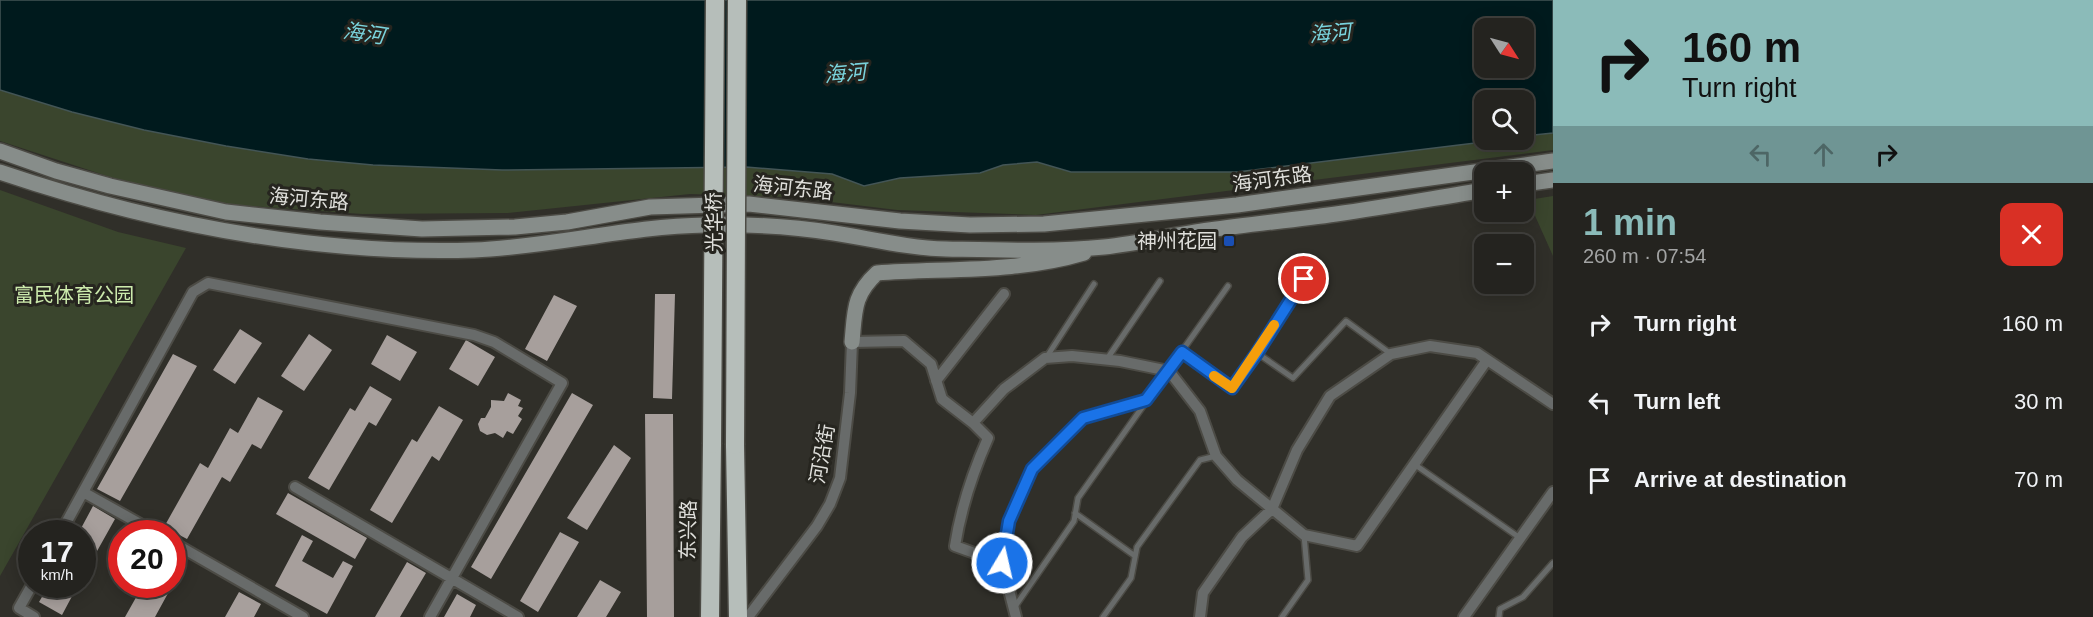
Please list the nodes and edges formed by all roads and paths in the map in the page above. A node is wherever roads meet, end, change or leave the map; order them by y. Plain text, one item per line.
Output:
1 (715, 0) edge
2 (737, 0) edge
3 (0, 151) edge
4 (1553, 161) edge
5 (0, 172) edge
6 (1553, 180) edge
7 (1534, 183) edge
8 (1474, 192) edge
9 (1103, 247) junction
10 (1315, 260) dead end
11 (1160, 282) dead end
12 (1094, 284) dead end
13 (1227, 286) dead end
14 (1004, 294) dead end
15 (852, 342) junction
16 (1182, 352) junction
17 (1257, 353) junction
18 (1391, 354) junction
19 (1045, 358) junction
20 (1107, 360) junction
21 (1487, 360) junction
22 (1169, 371) junction
23 (936, 381) junction
24 (1146, 400) junction
25 (1553, 404) edge
26 (973, 423) junction
27 (712, 444) joint
28 (1216, 456) junction
29 (1414, 464) junction
30 (295, 487) dead end
31 (83, 492) junction
32 (1553, 492) edge
33 (1272, 509) junction
34 (1076, 513) junction
35 (68, 520) edge
36 (133, 520) edge
37 (1304, 535) junction
38 (1520, 538) junction
39 (186, 550) edge
40 (1135, 556) junction
41 (1002, 563) junction
42 (1553, 563) edge
43 (453, 578) junction
44 (25, 598) edge
45 (1015, 613) edge
46 (34, 617) edge
47 (303, 617) edge
48 (430, 617) edge
49 (518, 617) edge
50 (710, 617) edge
51 (738, 617) edge
52 (748, 617) edge
53 (1102, 617) edge
54 (1200, 617) edge
55 (1282, 617) edge
56 (1464, 617) edge
57 (1499, 617) edge

1 - 27 highway, 光华桥, bridge
2 - 51 highway, 光华桥, bridge
3 - 4 main road, 海河东路
5 - 9 main road, 海河东路
6 - 7 main road
8 - 9 main road, 海河东路
9 - 15 main road
10 - 17 lane
11 - 20 lane
12 - 19 lane
13 - 16 lane
14 - 23 street
15 - 23 street
15 - 52 street, 河沿街
16 - 17 lane
16 - 22 lane
17 - 18 lane
18 - 21 street
18 - 33 street
19 - 20 street
19 - 26 street
20 - 22 street
21 - 25 street
21 - 29 street
22 - 24 lane
22 - 28 street
23 - 26 street
24 - 34 lane
24 - 41 lane
26 - 41 street
27 - 50 highway, 东兴路
28 - 33 street
28 - 40 lane
29 - 37 street
29 - 38 lane
30 - 43 street
31 - 35 street
31 - 36 street
31 - 43 street
32 - 38 street
33 - 37 street
33 - 54 street
34 - 40 lane
34 - 45 lane
37 - 55 lane
38 - 56 street
39 - 47 street
40 - 53 lane
41 - 45 street
42 - 57 lane
43 - 48 street
43 - 49 street
44 - 46 street

